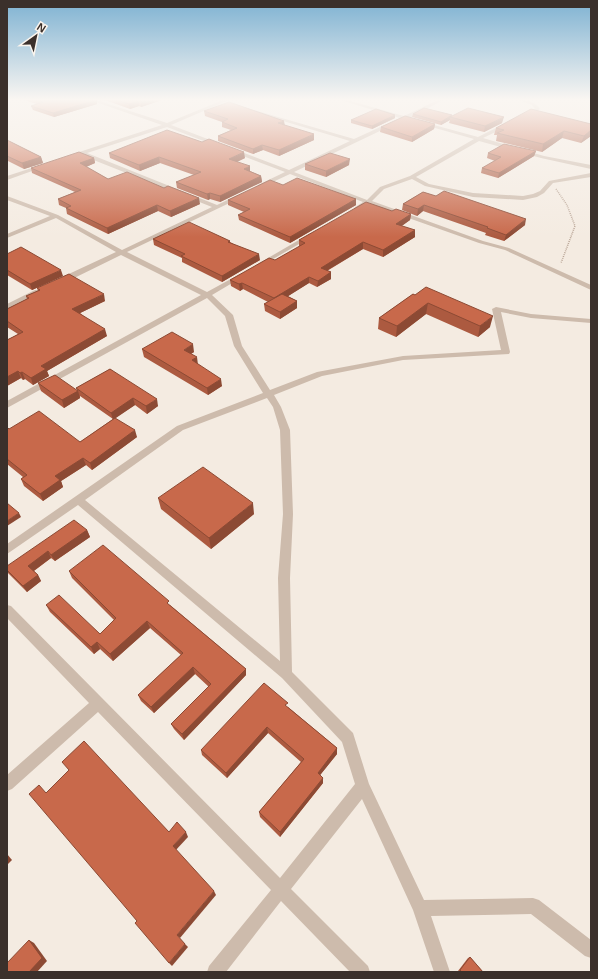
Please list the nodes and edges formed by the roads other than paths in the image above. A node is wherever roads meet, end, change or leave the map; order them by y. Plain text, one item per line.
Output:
1 (102, 146) edge
2 (223, 146) edge
3 (345, 146) edge
4 (466, 146) edge
5 (502, 146) edge
6 (80, 153) junction
7 (66, 158) edge
8 (51, 163) edge
9 (591, 167) edge
10 (289, 171) junction
11 (591, 175) edge
12 (412, 177) junction
13 (7, 178) edge
14 (253, 189) edge
15 (246, 193) edge
16 (7, 198) edge
17 (368, 202) junction
18 (218, 207) junction
19 (348, 213) edge
20 (56, 216) junction
21 (315, 233) edge
22 (7, 236) edge
23 (123, 253) junction
24 (255, 268) edge
25 (248, 271) edge
26 (58, 283) edge
27 (591, 288) edge
28 (43, 290) edge
29 (208, 295) junction
30 (7, 307) edge
31 (591, 321) edge
32 (269, 394) junction
33 (7, 405) edge
34 (78, 500) junction
35 (7, 550) edge
36 (7, 610) edge
37 (286, 674) junction
38 (100, 703) junction
39 (7, 784) edge
40 (363, 786) junction
41 (280, 889) junction
42 (420, 908) junction
43 (591, 950) edge
44 (215, 972) edge
45 (362, 972) edge
46 (442, 972) edge

1 - 6 street
2 - 10 street
3 - 10 street
4 - 12 street
5 - 9 street
6 - 7 street
6 - 18 street
8 - 13 street
10 - 14 street
10 - 17 street
11 - 12 street
12 - 17 street
15 - 18 street
16 - 20 street
17 - 19 street
17 - 27 street
18 - 23 street
20 - 22 street
20 - 23 street
21 - 24 street
23 - 26 street
23 - 29 street
25 - 29 street
28 - 30 street
29 - 32 street
29 - 33 street
31 - 32 street
32 - 34 street
32 - 37 street
34 - 35 street
34 - 37 street
36 - 38 street
37 - 40 street
38 - 39 street
38 - 41 street
40 - 41 street
40 - 42 street
41 - 44 street
41 - 45 street
42 - 43 street
42 - 46 street

